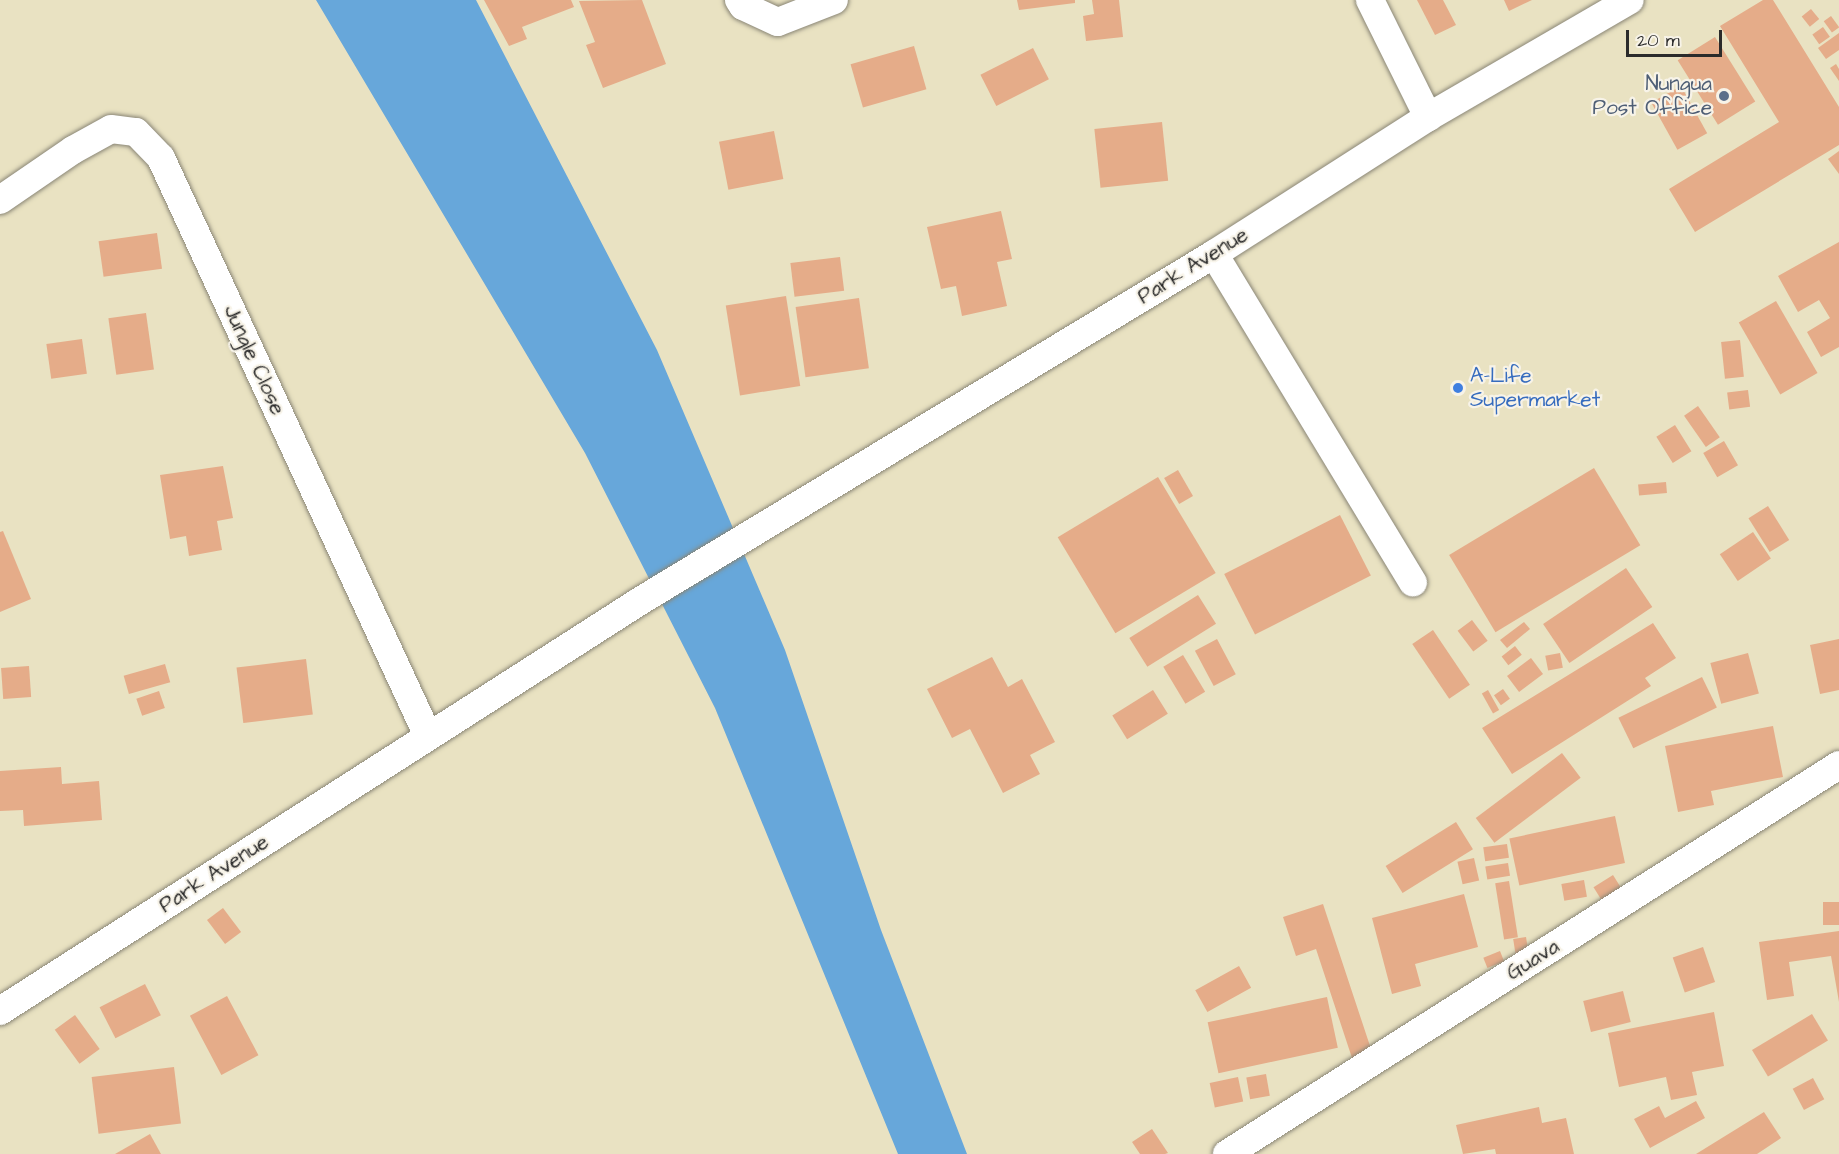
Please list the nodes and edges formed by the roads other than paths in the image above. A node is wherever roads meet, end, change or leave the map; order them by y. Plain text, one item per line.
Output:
1 (739, 0) edge
2 (834, 0) edge
3 (1370, 0) edge
4 (1630, 0) edge
5 (1428, 117) junction
6 (0, 200) edge
7 (1214, 254) junction
8 (1413, 582) dead end
9 (428, 736) junction
10 (1839, 765) edge
11 (0, 1011) edge
12 (1227, 1154) edge

1 - 2 street
3 - 5 street
4 - 5 street, Park Avenue
5 - 7 street, Park Avenue
6 - 9 street, Jungle Close
7 - 8 street
7 - 9 street, Park Avenue
9 - 11 street, Park Avenue
10 - 12 street, Guava

